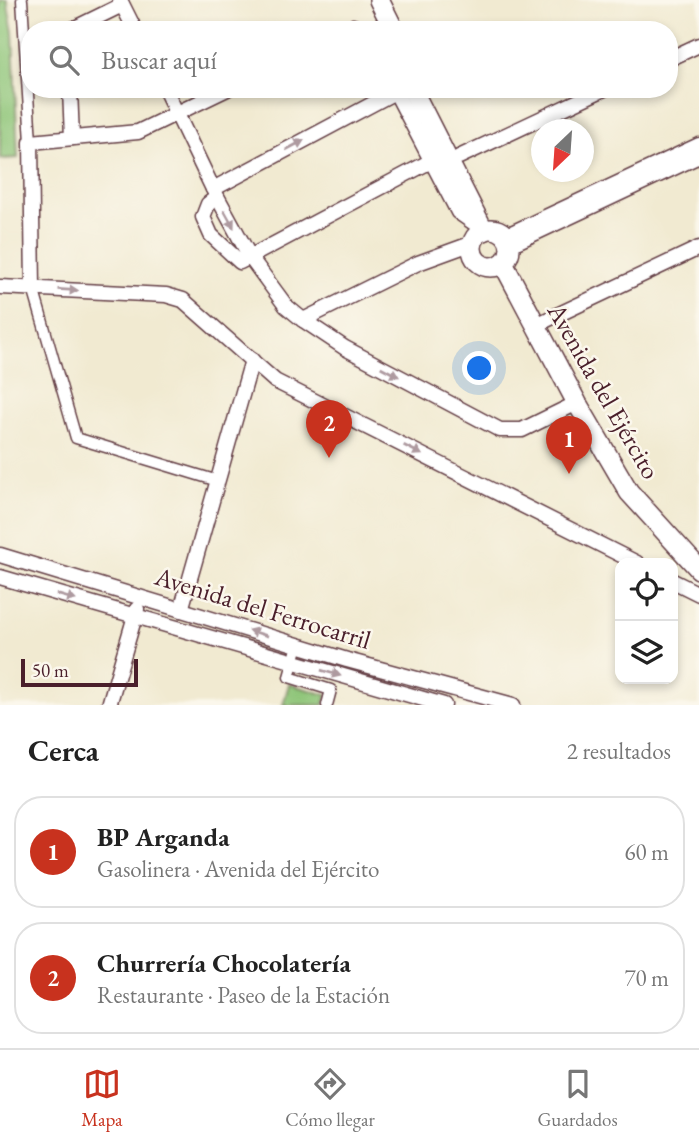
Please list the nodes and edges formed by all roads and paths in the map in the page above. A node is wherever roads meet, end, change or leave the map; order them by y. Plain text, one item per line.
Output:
1 (22, 0) edge
2 (366, 0) edge
3 (379, 0) edge
4 (121, 2) edge
5 (23, 21) edge
6 (87, 21) edge
7 (130, 21) edge
8 (376, 21) edge
9 (390, 21) edge
10 (699, 45) edge
11 (678, 55) edge
12 (28, 98) edge
13 (70, 98) edge
14 (169, 98) edge
15 (209, 98) edge
16 (386, 98) edge
17 (403, 98) edge
18 (405, 98) edge
19 (430, 98) edge
20 (585, 98) edge
21 (177, 114) junction
22 (72, 138) junction
23 (31, 142) junction
24 (699, 145) edge
25 (699, 156) edge
26 (459, 157) junction
27 (430, 162) junction
28 (215, 193) junction
29 (495, 241) junction
30 (699, 248) edge
31 (250, 257) junction
32 (0, 287) edge
33 (33, 288) junction
34 (303, 320) junction
35 (536, 325) junction
36 (252, 360) junction
37 (577, 402) junction
38 (218, 481) junction
39 (0, 555) edge
40 (627, 558) edge
41 (698, 568) edge
42 (678, 576) edge
43 (0, 577) edge
44 (678, 584) edge
45 (699, 594) edge
46 (140, 598) junction
47 (181, 610) junction
48 (135, 617) junction
49 (298, 645) junction
50 (293, 662) junction
51 (109, 705) edge
52 (327, 705) edge
53 (444, 705) edge
54 (513, 705) edge

1 - 5 street
2 - 8 street
3 - 9 street
4 - 6 street
4 - 7 street
10 - 11 street
12 - 23 street
13 - 22 street
14 - 21 street
15 - 21 street
28 -> 16 street
17 - 27 street
18 - 29 street, Avenida del Ejército
19 - 26 street, Avenida del Ejército
20 - 26 street
21 - 22 street
21 - 28 street
22 - 23 street
23 - 33 street
24 - 29 street
25 - 29 street
26 - 29 street, Avenida del Ejército
27 - 29 street
27 - 31 street
28 -> 31 street
28 - 31 street
29 - 34 street
29 - 35 street, Avenida del Ejército
30 - 35 street
31 - 34 street
32 - 33 street
33 -> 36 street
33 - 38 street
34 -> 37 street
35 - 37 street, Avenida del Ejército
36 - 38 street
36 -> 40 street
37 - 41 street, Avenida del Ejército
38 - 47 street
39 - 46 street, Avenida del Ferrocarril
41 - 42 street
43 -> 48 street, Avenida del Ferrocarril
44 - 45 street
46 - 47 street, Avenida del Ferrocarril
46 - 48 street
49 -> 47 street, Avenida del Ferrocarril
48 - 50 street, Avenida del Ferrocarril
48 - 51 street
49 - 50 street
49 - 54 street, Avenida del Ferrocarril
50 - 52 street
50 -> 53 street, Avenida del Ferrocarril

